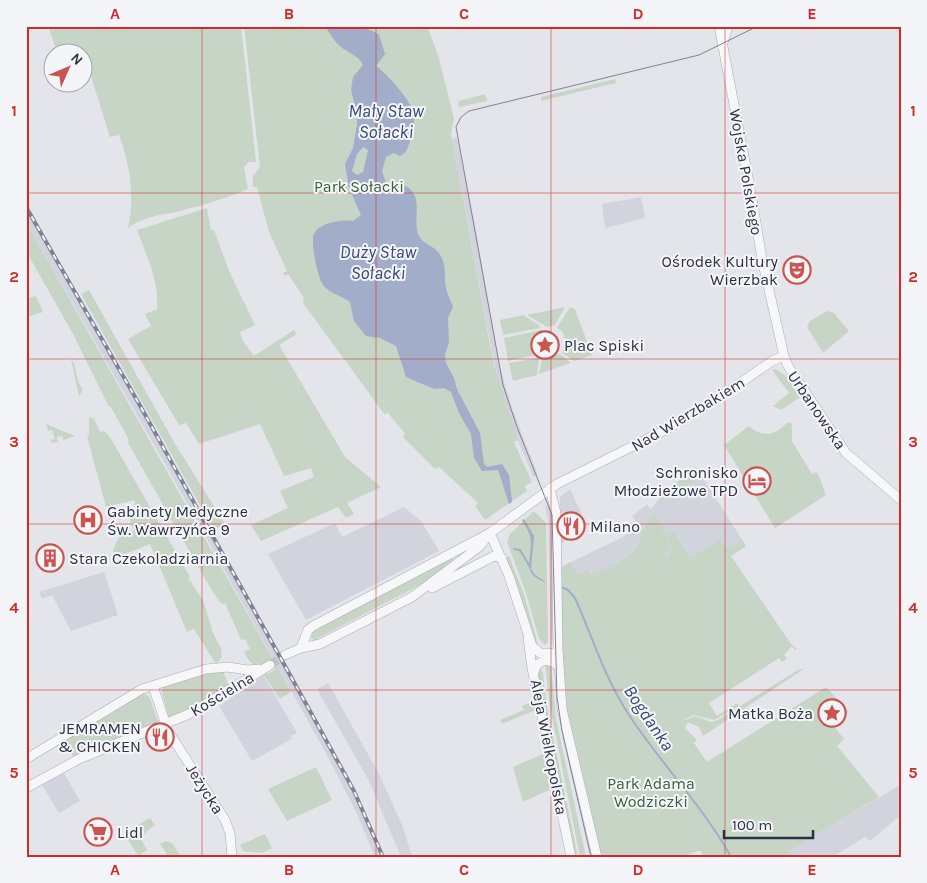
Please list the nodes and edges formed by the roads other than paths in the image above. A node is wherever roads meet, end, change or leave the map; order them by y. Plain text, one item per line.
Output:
1 (718, 26) edge
2 (728, 26) edge
3 (722, 46) junction
4 (784, 356) junction
5 (550, 488) junction
6 (901, 500) edge
7 (490, 533) junction
8 (502, 558) junction
9 (424, 589) junction
10 (528, 638) junction
11 (301, 648) junction
12 (558, 654) junction
13 (286, 656) tunnel mouth
14 (559, 667) junction
15 (239, 669) junction
16 (534, 672) junction
17 (239, 684) junction
18 (153, 686) junction
19 (166, 724) junction
20 (26, 759) edge
21 (26, 788) edge
22 (232, 857) edge
23 (571, 857) edge
24 (597, 857) edge

1 - 3 street, Wojska Polskiego
2 - 3 street, Wojska Polskiego
3 - 4 street, Wojska Polskiego
4 - 5 street, Nad Wierzbakiem
4 - 6 street, Urbanowska
5 - 7 street, Nad Wierzbakiem
5 - 12 street, Aleja Wielkopolska
7 - 8 street, Aleja Wielkopolska
7 - 9 street, Nad Wierzbakiem
7 - 11 street, Nad Wierzbakiem
8 - 9 street, Nad Wierzbakiem
8 - 10 street, Aleja Wielkopolska
9 - 11 street, Nad Wierzbakiem
10 - 12 street, Aleja Wielkopolska
10 - 16 street, Aleja Wielkopolska
11 - 13 street, Nad Wierzbakiem
12 - 14 street, Aleja Wielkopolska
14 - 16 street
14 - 24 street, Aleja Wielkopolska
15 - 17 street
15 - 17 street, Kościelna
15 - 18 street, Kościelna
16 - 23 street, Aleja Wielkopolska
17 - 19 street, Kościelna
18 - 19 street, Jeżycka
18 - 20 street, Kościelna
19 - 21 street, Kościelna
19 - 22 street, Jeżycka

